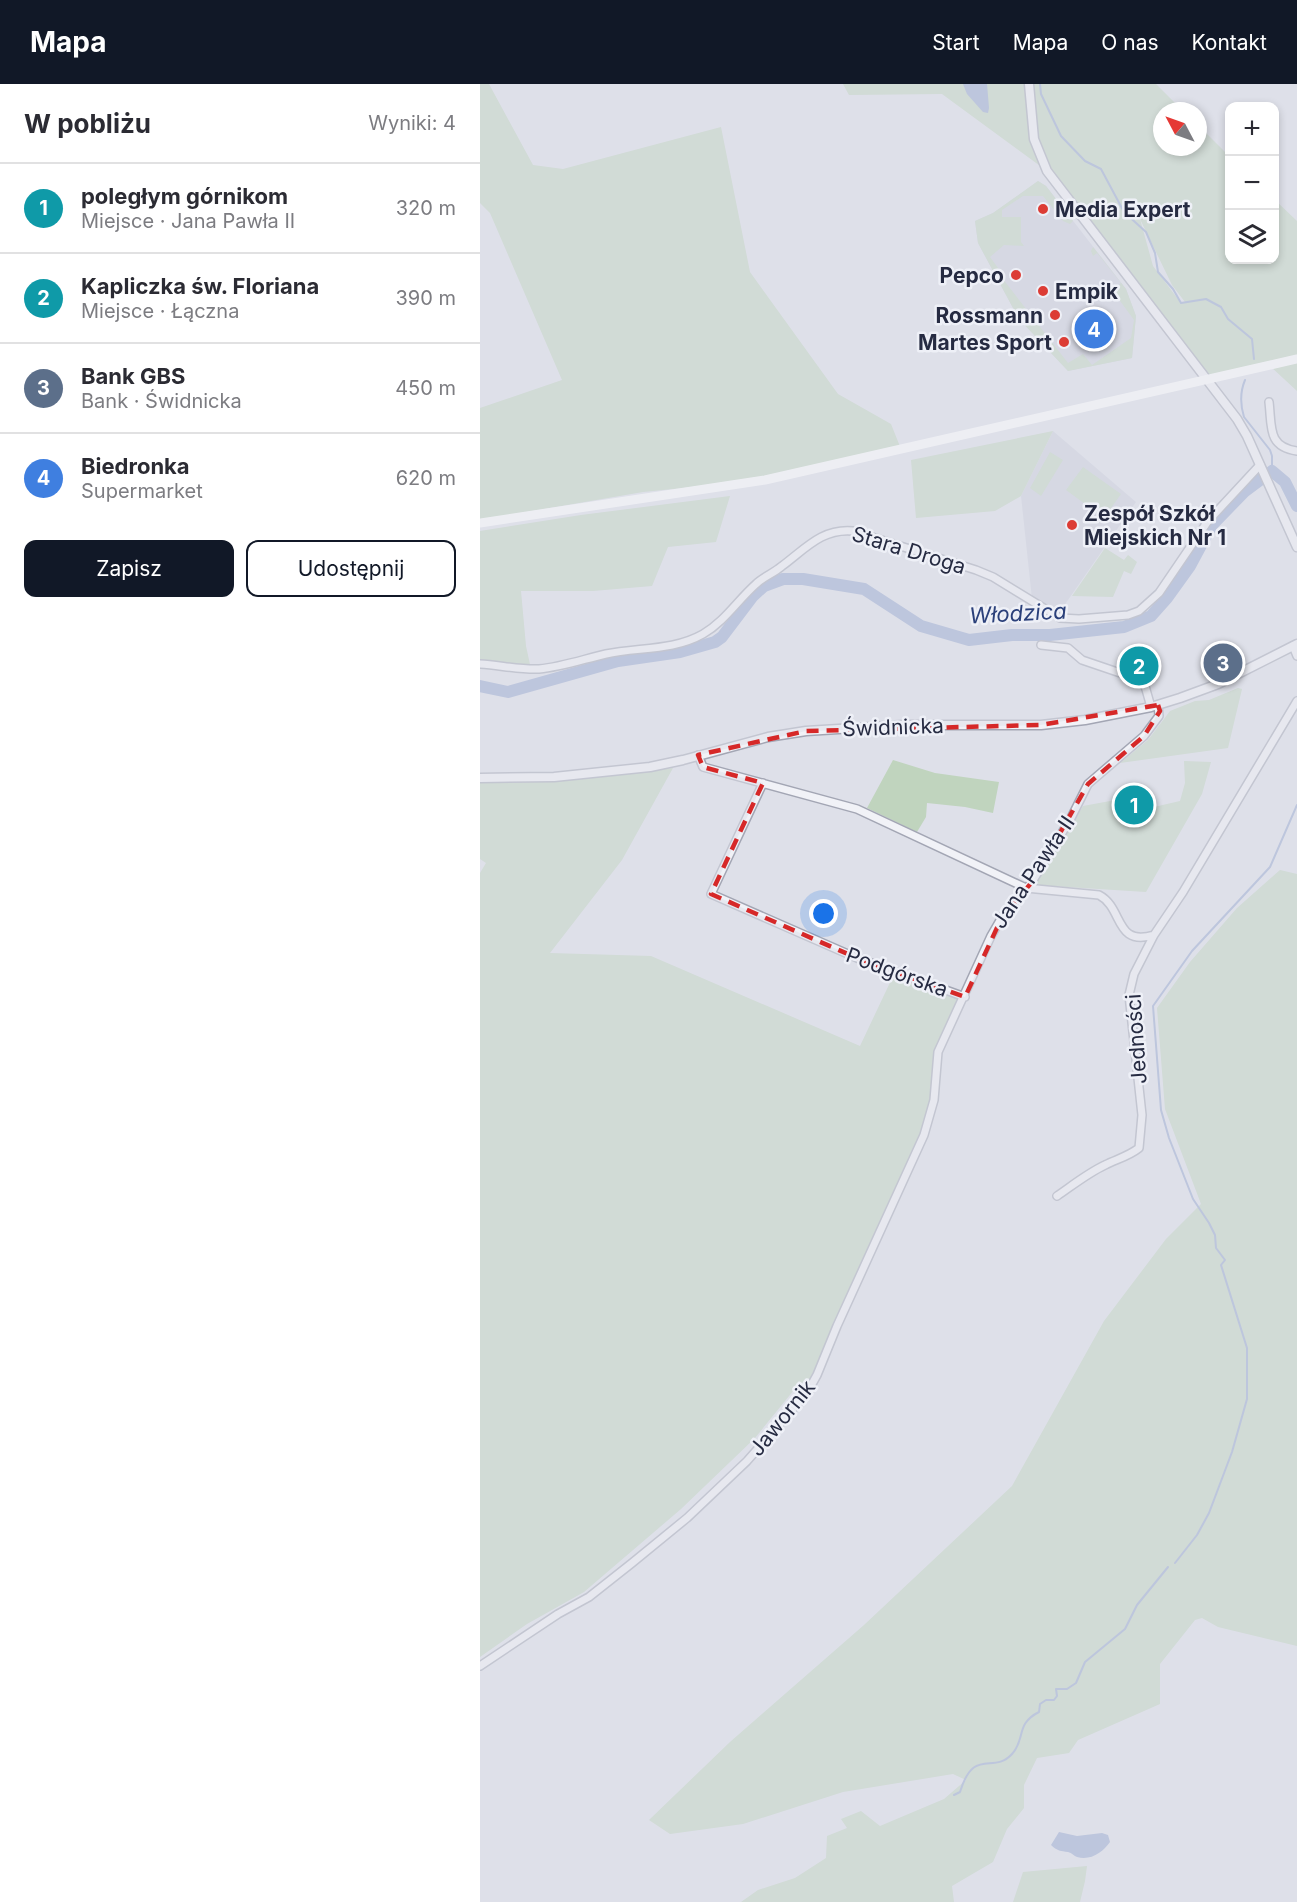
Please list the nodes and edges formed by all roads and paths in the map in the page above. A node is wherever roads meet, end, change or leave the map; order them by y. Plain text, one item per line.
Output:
1 (1029, 84) edge
2 (1297, 359) edge
3 (1206, 380) junction
4 (1269, 402) dead end
5 (1297, 451) edge
6 (1261, 468) junction
7 (480, 523) edge
8 (1297, 547) edge
9 (1041, 645) dead end
10 (1295, 645) edge
11 (1297, 656) edge
12 (480, 664) edge
13 (1297, 701) edge
14 (1155, 706) junction
15 (698, 755) junction
16 (480, 778) edge
17 (762, 783) junction
18 (1026, 888) junction
19 (1154, 935) junction
20 (965, 996) junction
21 (1058, 1196) dead end
22 (480, 1665) edge

1 - 3 street
2 - 3 main road
3 - 6 street
3 - 7 main road
4 - 5 street
6 - 8 street
6 - 12 street, Stara Droga
9 - 14 street
10 - 11 street
10 - 14 street, Świdnicka
13 - 19 street, Jedności
14 - 15 street, Świdnicka
14 - 18 street, Jana Pawła II
15 - 16 street, Świdnicka
15 - 17 street
17 - 18 street
17 - 20 street, Podgórska
18 - 19 street
18 - 20 street, Jana Pawła II
19 - 21 street, Jedności
20 - 22 street, Jawornik

